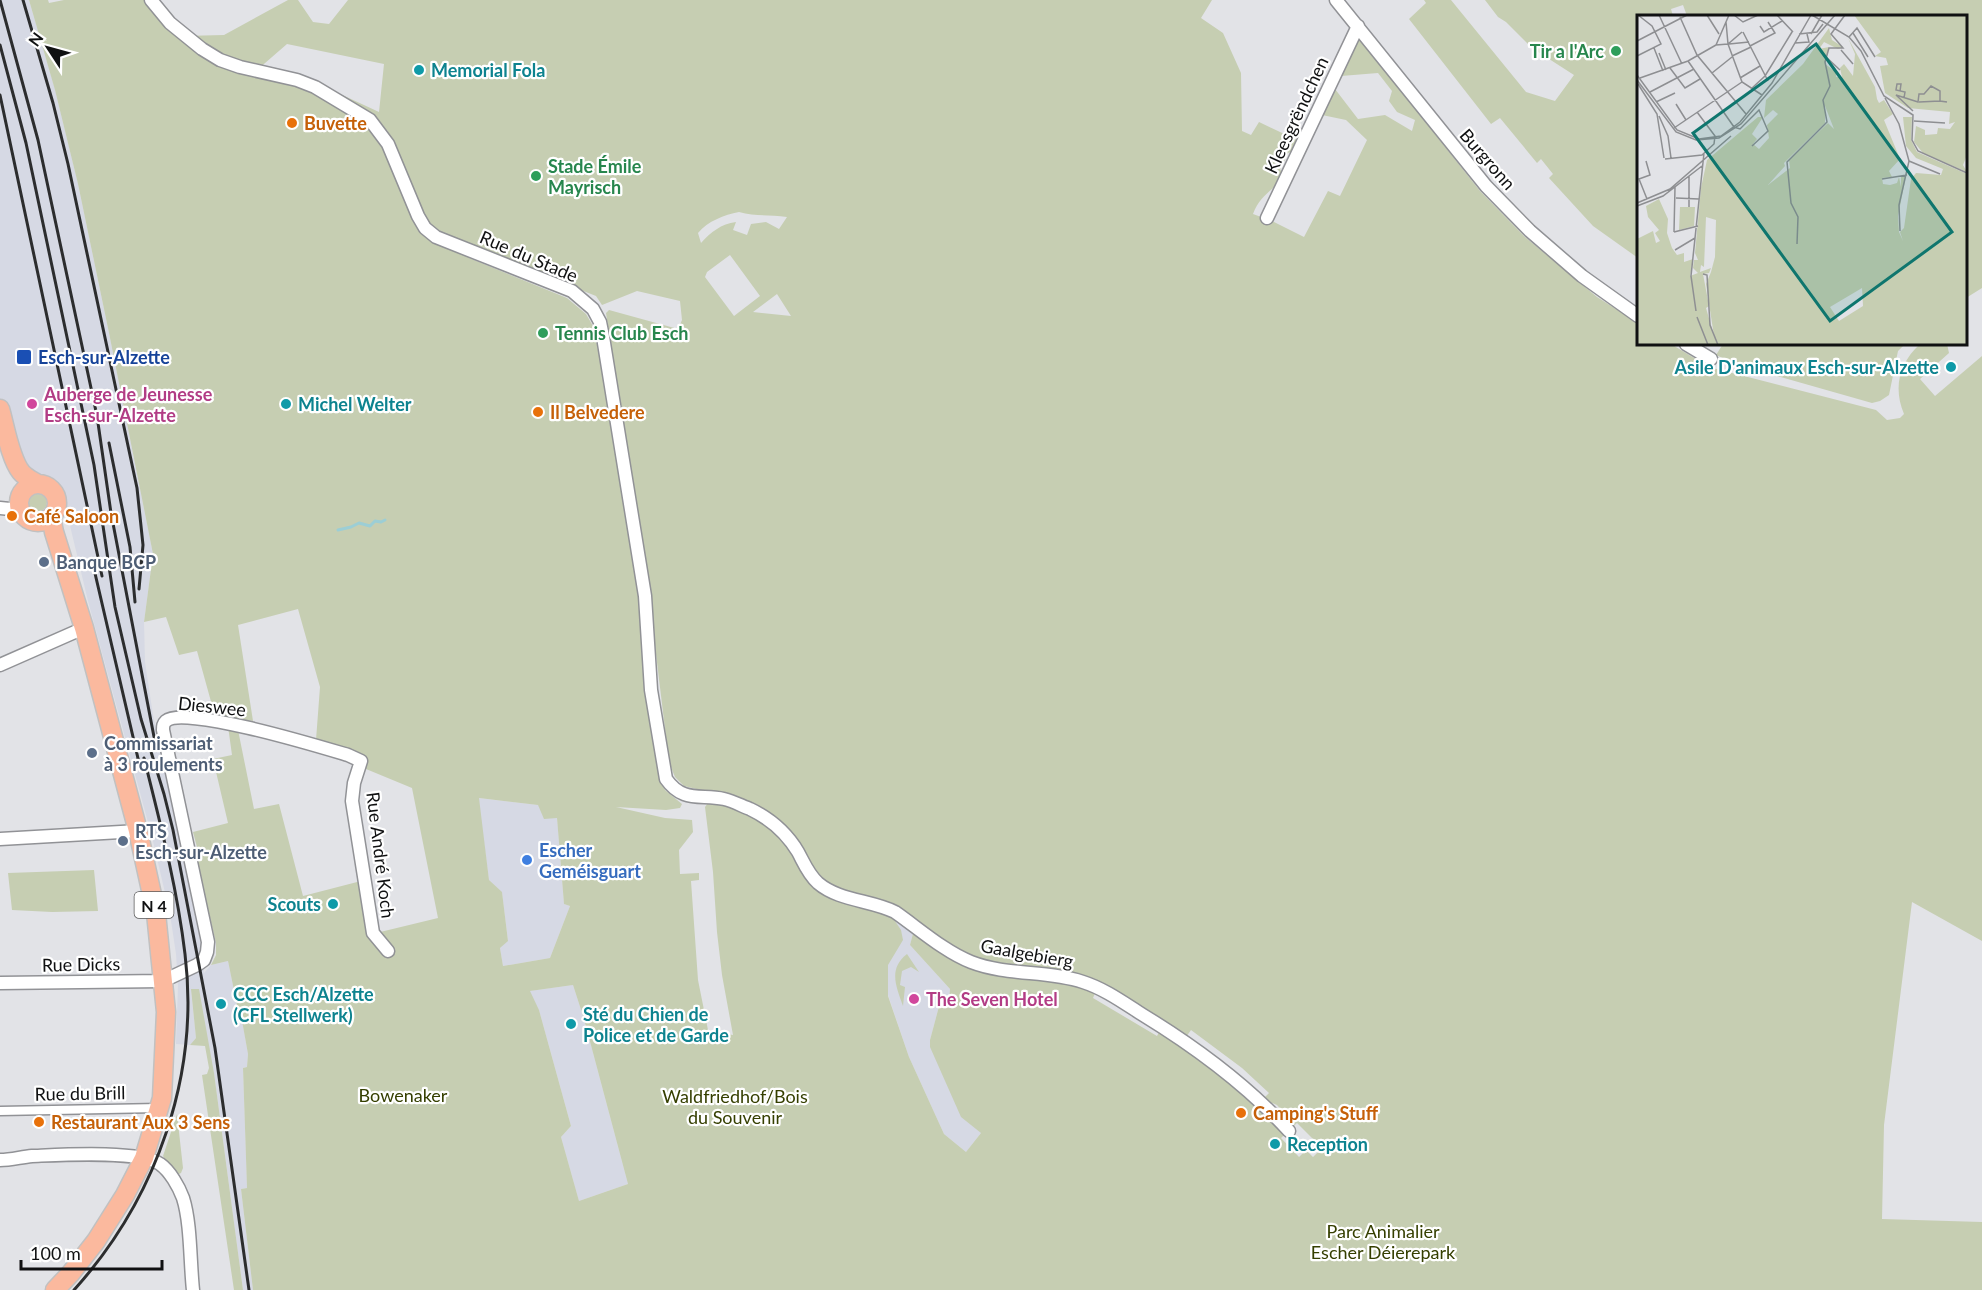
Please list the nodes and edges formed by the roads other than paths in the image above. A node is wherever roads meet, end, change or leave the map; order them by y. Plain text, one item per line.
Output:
1 (151, 0) edge
2 (1336, 0) edge
3 (1358, 26) junction
4 (1267, 218) dead end
5 (1637, 315) edge
6 (1689, 345) edge
7 (1708, 352) edge
8 (0, 409) edge
9 (0, 434) edge
10 (26, 495) junction
11 (0, 508) edge
12 (43, 520) junction
13 (84, 628) junction
14 (0, 665) edge
15 (361, 761) joint
16 (694, 797) joint
17 (138, 831) junction
18 (0, 839) edge
19 (387, 951) dead end
20 (163, 981) junction
21 (0, 983) edge
22 (160, 1108) junction
23 (0, 1111) edge
24 (1289, 1131) dead end
25 (144, 1158) junction
26 (0, 1160) edge
27 (55, 1290) edge
28 (193, 1290) edge

1 - 16 street, Rue du Stade
2 - 3 street, Burgronn
3 - 4 street, Kleesgrëndchen
3 - 5 street, Burgronn
6 - 7 street
8 - 10 main road
9 - 10 main road
10 - 11 street
10 - 12 main road
10 - 12 main road
12 - 13 main road, N 4
13 - 14 street
13 - 17 main road, N 4
15 - 19 street, Rue André Koch
15 - 20 street, Dieswee
16 - 24 street, Gaalgebierg
17 - 18 street
17 - 20 main road, N 4
20 - 21 street, Rue Dicks
20 - 22 main road, N 4
22 - 23 street, Rue du Brill
22 - 25 main road, N 4
25 - 26 street
25 - 27 main road, N 4
25 - 28 street

